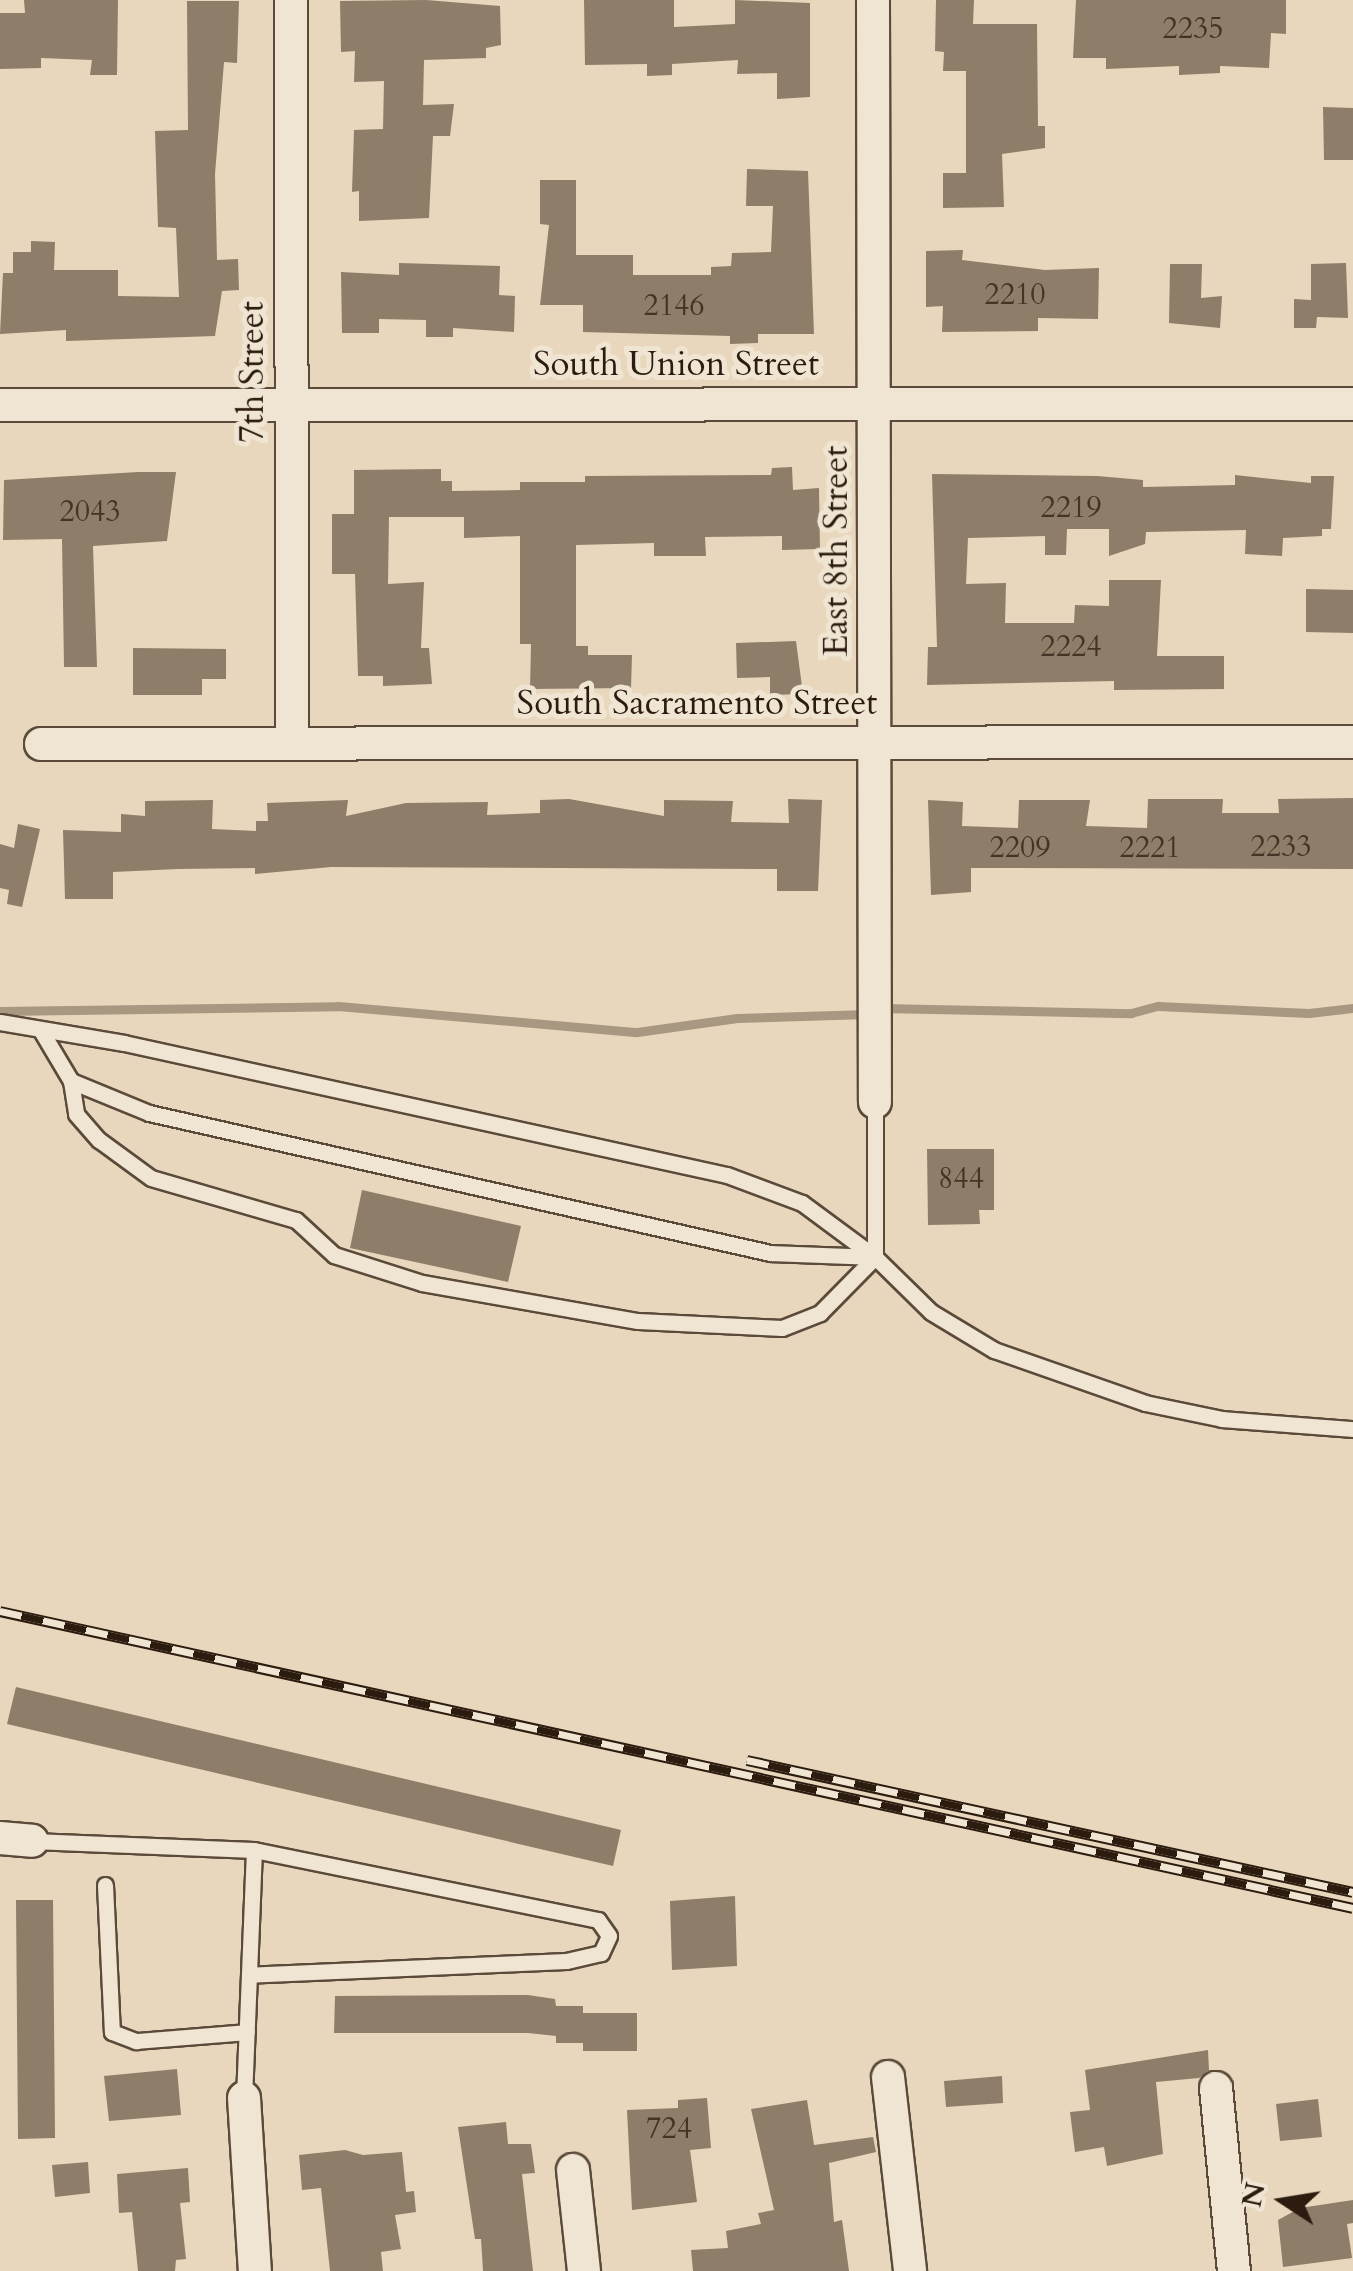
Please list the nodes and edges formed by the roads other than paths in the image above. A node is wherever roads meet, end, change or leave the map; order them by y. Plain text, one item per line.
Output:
1 (291, 0) edge
2 (873, 0) edge
3 (876, 403) junction
4 (1353, 404) edge
5 (0, 405) edge
6 (291, 407) junction
7 (877, 742) junction
8 (1353, 742) edge
9 (40, 744) dead end
10 (292, 744) junction
11 (0, 1022) edge
12 (40, 1029) junction
13 (70, 1081) junction
14 (875, 1102) joint
15 (875, 1257) junction
16 (1353, 1429) edge
17 (16, 1840) edge
18 (254, 1850) junction
19 (105, 1885) dead end
20 (249, 1974) junction
21 (246, 2032) junction
22 (888, 2077) dead end
23 (1216, 2088) dead end
24 (244, 2098) joint
25 (573, 2170) dead end
26 (256, 2271) edge
27 (584, 2271) edge
28 (910, 2271) edge
29 (1234, 2271) edge

1 - 6 street, 7th Street
2 - 3 street, East 8th Street
3 - 4 street, South Union Street
3 - 6 street, South Union Street
3 - 7 street, East 8th Street
5 - 6 street, South Union Street
6 - 10 street, 7th Street
7 - 8 street, South Sacramento Street
7 - 10 street, South Sacramento Street
7 - 14 street, East 8th Street
9 - 10 street, South Sacramento Street
11 - 12 lane
12 - 13 lane
12 - 15 lane
13 - 15 lane
13 - 15 lane
14 - 15 lane
15 - 16 lane
17 - 18 lane
18 - 20 lane
18 - 20 lane
19 - 21 lane
20 - 21 lane
21 - 24 lane
22 - 28 street
23 - 29 street
24 - 26 street
25 - 27 street

